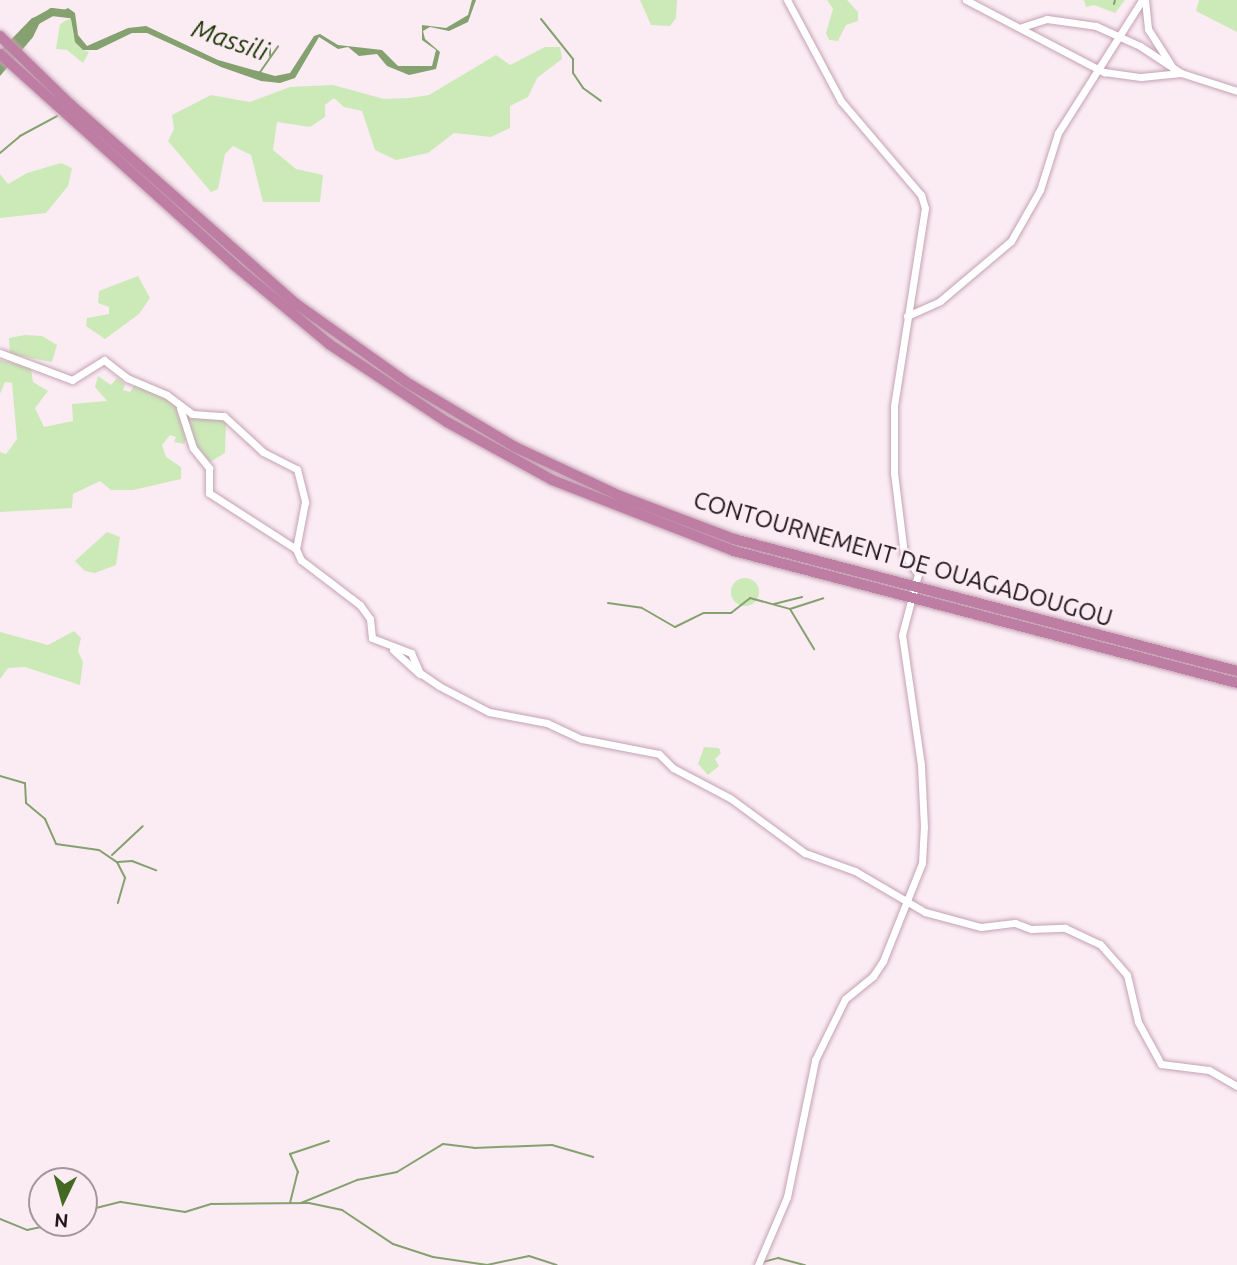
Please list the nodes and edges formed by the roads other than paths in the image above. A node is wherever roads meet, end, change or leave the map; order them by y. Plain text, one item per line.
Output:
1 (787, 0) edge
2 (966, 0) edge
3 (1144, 0) edge
4 (1022, 27) junction
5 (1118, 35) junction
6 (3, 39) edge
7 (0, 54) edge
8 (1171, 65) junction
9 (1096, 70) junction
10 (1181, 73) junction
11 (1237, 91) edge
12 (906, 316) junction
13 (0, 353) edge
14 (179, 405) junction
15 (296, 549) junction
16 (916, 587) junction
17 (914, 599) junction
18 (1237, 671) edge
19 (1237, 683) edge
20 (906, 902) junction
21 (1237, 1086) edge
22 (758, 1265) edge

1 - 12 street
2 - 4 street
3 - 5 street
3 - 8 street
4 - 5 street
4 - 9 street
5 - 8 street
5 - 9 street
6 - 16 highway, CONTOURNEMENT DE OUAGADOUGOU
7 - 17 highway, CONTOURNEMENT DE OUAGADOUGOU
8 - 10 street
9 - 10 street
9 - 12 street
10 - 11 street
12 - 16 street
13 - 14 street
14 - 15 street
14 - 15 street
15 - 20 street
16 - 17 street
16 - 18 highway, CONTOURNEMENT DE OUAGADOUGOU
17 - 19 highway, CONTOURNEMENT DE OUAGADOUGOU
17 - 20 street
20 - 21 street
20 - 22 street

